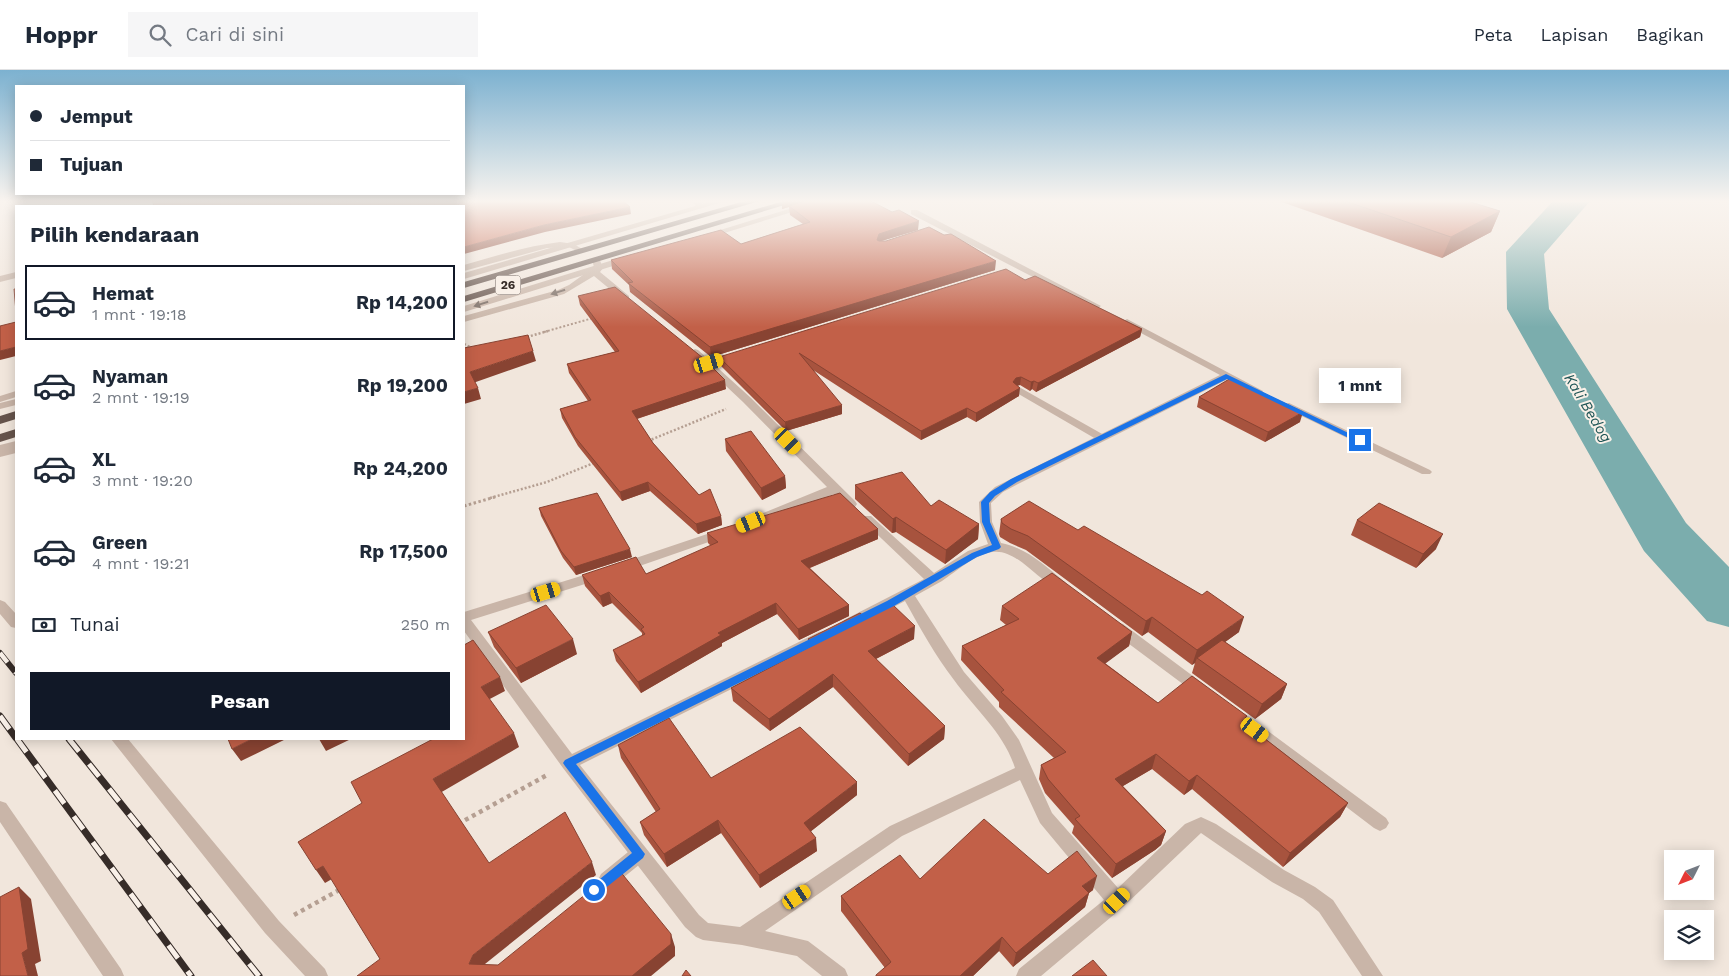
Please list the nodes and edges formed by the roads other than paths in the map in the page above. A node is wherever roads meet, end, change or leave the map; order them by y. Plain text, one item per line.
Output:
1 (580, 242) edge
2 (611, 242) edge
3 (669, 242) edge
4 (680, 242) edge
5 (971, 242) edge
6 (571, 245) junction
7 (581, 251) junction
8 (597, 266) junction
9 (465, 268) edge
10 (15, 275) edge
11 (465, 276) edge
12 (0, 279) edge
13 (465, 285) edge
14 (465, 299) edge
15 (636, 306) edge
16 (465, 309) edge
17 (1103, 310) edge
18 (1120, 318) edge
19 (465, 319) edge
20 (687, 346) edge
21 (1226, 376) junction
22 (1019, 390) edge
23 (15, 394) edge
24 (0, 399) edge
25 (15, 402) edge
26 (0, 406) edge
27 (15, 415) edge
28 (0, 420) edge
29 (15, 433) edge
30 (1100, 437) junction
31 (0, 438) edge
32 (15, 444) edge
33 (0, 449) edge
34 (15, 450) edge
35 (0, 454) edge
36 (1426, 472) dead end
37 (834, 489) junction
38 (996, 547) junction
39 (934, 580) junction
40 (1068, 591) edge
41 (908, 594) junction
42 (0, 605) edge
43 (465, 617) edge
44 (1108, 621) edge
45 (15, 622) edge
46 (465, 622) edge
47 (120, 740) edge
48 (569, 763) junction
49 (1024, 771) junction
50 (0, 808) edge
51 (1380, 823) dead end
52 (639, 854) junction
53 (594, 890) edge
54 (1117, 901) junction
55 (742, 936) junction
56 (114, 976) edge
57 (318, 976) edge
58 (838, 976) edge
59 (1026, 976) edge
60 (1373, 976) edge

1 - 6 street
2 - 7 highway, 26
3 - 8 highway, 26
4 - 8 street
5 - 17 street
6 - 7 street
6 - 9 street
6 - 11 street
7 - 13 highway, 26
8 - 14 highway, 26
8 - 15 street
8 -> 16 street
8 -> 19 street
10 - 12 street
18 - 21 street
20 - 37 street
21 - 30 street
21 - 36 street
22 - 30 street
23 - 24 street
25 - 26 street
27 - 28 highway
29 - 31 highway
30 - 38 street
32 - 33 street
34 - 35 street
37 - 39 street
37 - 43 street
38 - 39 street
38 - 40 street
39 - 41 street
41 - 48 street
41 - 49 street
42 - 45 street
44 - 51 street
46 - 48 street
47 - 57 street
48 - 52 street
49 - 54 street
49 - 55 street
50 - 56 street
52 - 53 street
52 - 55 street
54 - 59 street
54 - 60 street
55 - 58 street

